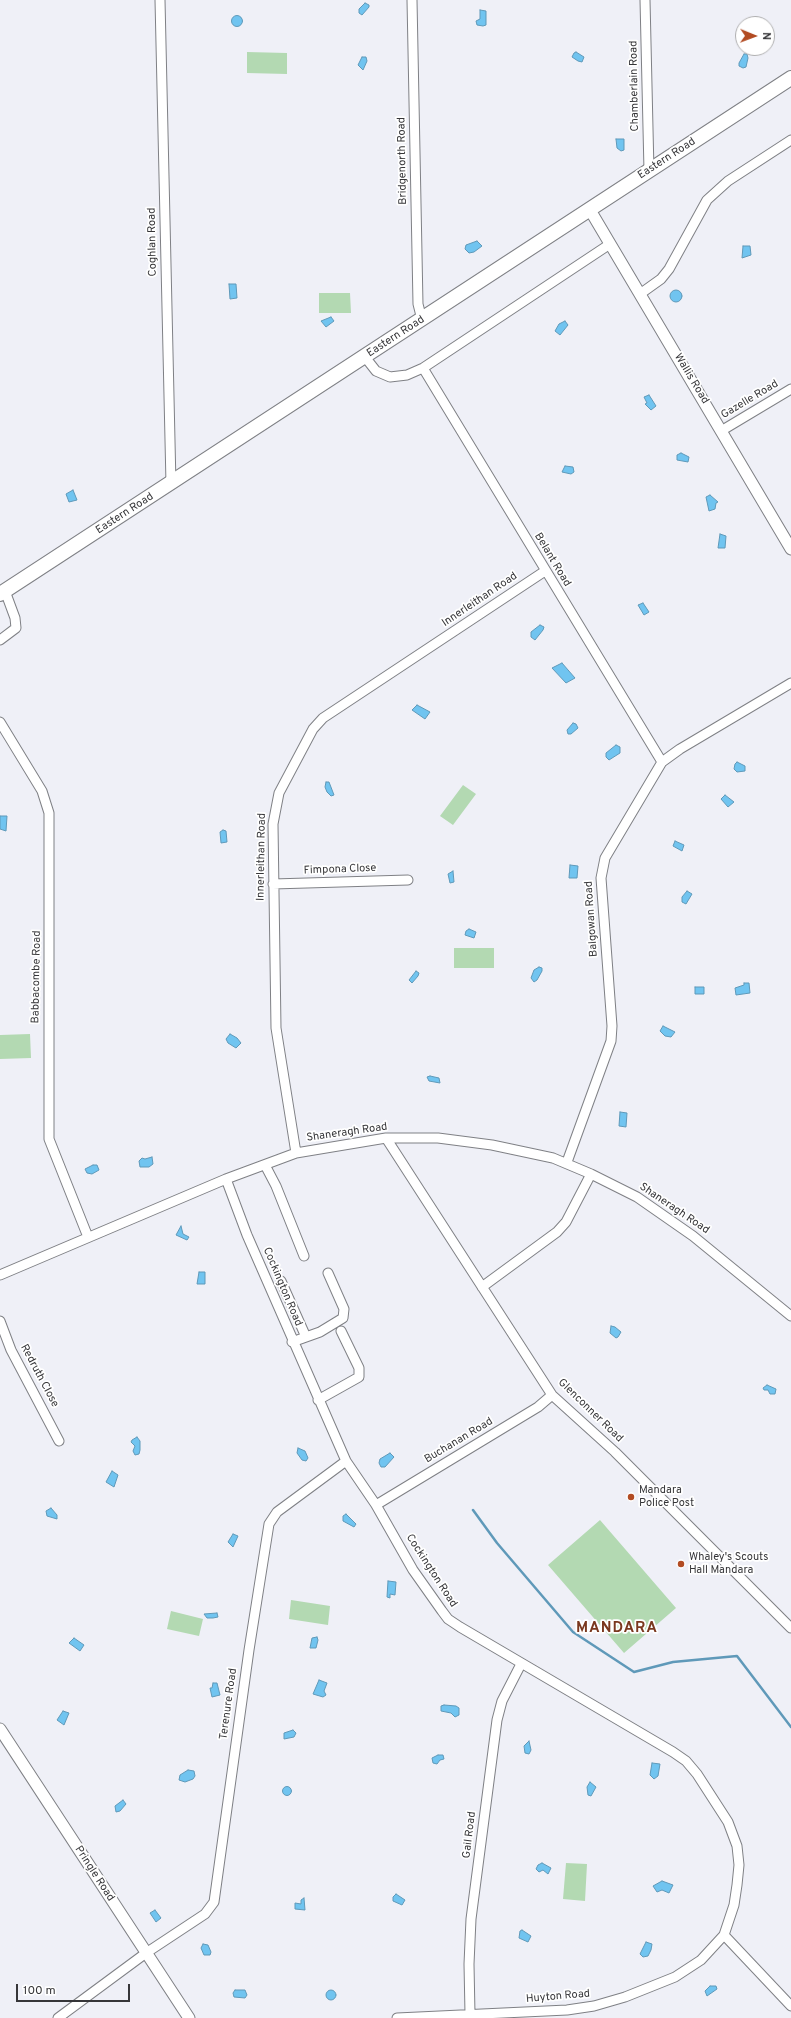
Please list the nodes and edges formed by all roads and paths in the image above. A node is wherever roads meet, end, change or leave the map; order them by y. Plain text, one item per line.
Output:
1 (160, 0) edge
2 (412, 0) edge
3 (645, 0) edge
4 (791, 78) edge
5 (791, 140) edge
6 (649, 171) junction
7 (590, 210) junction
8 (610, 244) junction
9 (640, 294) junction
10 (422, 320) junction
11 (365, 357) junction
12 (423, 368) junction
13 (791, 389) edge
14 (721, 431) junction
15 (170, 484) junction
16 (791, 549) edge
17 (545, 571) junction
18 (2, 593) edge
19 (0, 640) edge
20 (791, 683) edge
21 (0, 722) edge
22 (662, 762) junction
23 (408, 880) dead end
24 (273, 884) junction
25 (386, 1138) junction
26 (296, 1153) junction
27 (566, 1162) junction
28 (265, 1165) junction
29 (591, 1174) junction
30 (226, 1179) junction
31 (88, 1237) junction
32 (304, 1256) dead end
33 (328, 1273) dead end
34 (0, 1275) edge
35 (281, 1281) dead end
36 (482, 1287) junction
37 (791, 1316) edge
38 (0, 1321) edge
39 (341, 1331) dead end
40 (306, 1337) junction
41 (292, 1342) junction
42 (552, 1395) junction
43 (318, 1400) junction
44 (59, 1441) dead end
45 (346, 1461) junction
46 (376, 1505) junction
47 (791, 1628) edge
48 (521, 1664) junction
49 (0, 1729) edge
50 (724, 1935) junction
51 (146, 1953) junction
52 (791, 2006) edge
53 (470, 2014) junction
54 (58, 2018) edge
55 (188, 2018) edge
56 (397, 2018) edge

1 - 15 street, Coghlan Road
2 - 10 street, Bridgenorth Road
3 - 6 street, Chamberlain Road
4 - 6 main road, Eastern Road
5 - 9 street
6 - 7 main road, Eastern Road
7 - 8 street, Wallis Road
7 - 10 main road, Eastern Road
8 - 9 street, Wallis Road
8 - 12 street
9 - 14 street, Wallis Road
10 - 11 main road, Eastern Road
11 - 12 street
11 - 15 main road, Eastern Road
12 - 17 street, Belant Road
13 - 14 street, Gazelle Road
14 - 16 street, Wallis Road
15 - 18 main road, Eastern Road
17 - 22 street, Belant Road
17 - 24 street, Innerleithan Road
18 - 19 street
20 - 22 street, Balgowan Road
21 - 31 street, Babbacombe Road
22 - 27 street, Balgowan Road
23 - 24 street, Fimpona Close
24 - 26 street, Innerleithan Road
25 - 26 street, Shaneragh Road
25 - 27 street, Shaneragh Road
25 - 36 street, Glenconner Road
26 - 28 street, Shaneragh Road
27 - 29 street, Shaneragh Road
28 - 30 street, Shaneragh Road
28 - 32 street
29 - 36 street
29 - 37 street, Shaneragh Road
30 - 31 street, Shaneragh Road
30 - 41 street, Cockington Road
31 - 34 street, Shaneragh Road
33 - 40 street
35 - 40 street
36 - 42 street, Glenconner Road
38 - 44 street, Redruth Close
39 - 43 street
40 - 41 street
41 - 43 street, Cockington Road
42 - 46 street, Buchanan Road
42 - 47 street, Glenconner Road
43 - 45 street, Cockington Road
45 - 46 street, Cockington Road
45 - 51 street, Terenure Road
46 - 48 street, Cockington Road
48 - 50 street, Cockington Road
48 - 53 street, Gail Road
49 - 51 street, Pringle Road
50 - 52 street
50 - 53 street, Huyton Road
51 - 54 street, Terenure Road
51 - 55 street, Pringle Road
53 - 56 street, Huyton Road

